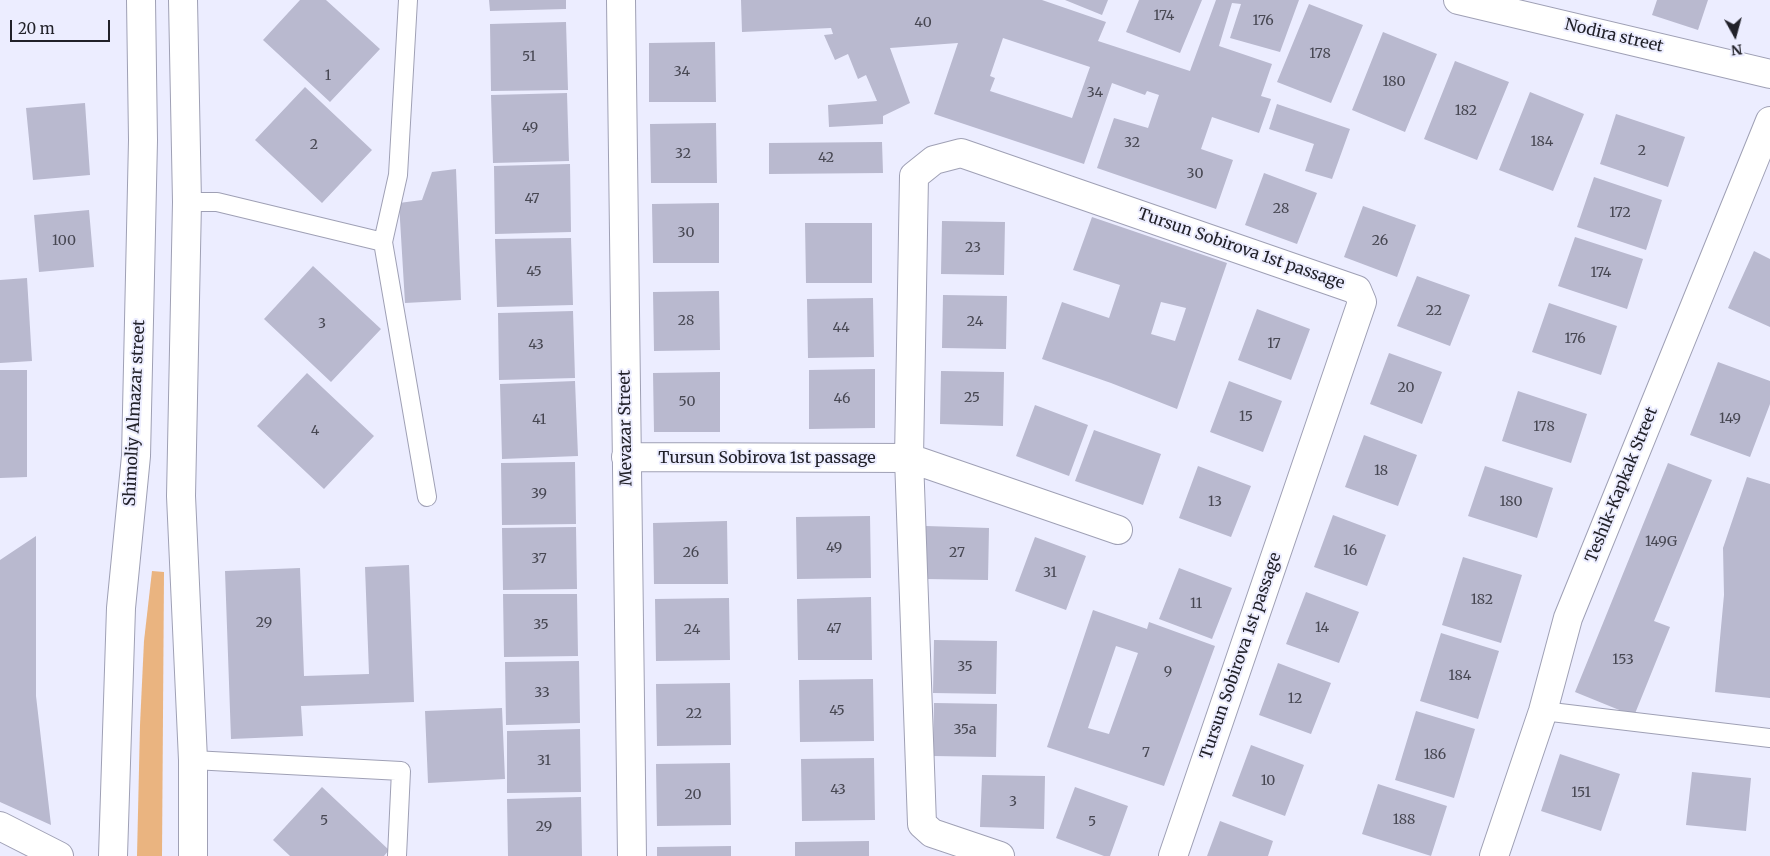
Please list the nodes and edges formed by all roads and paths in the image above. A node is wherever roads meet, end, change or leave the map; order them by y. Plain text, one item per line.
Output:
1 (141, 0) edge
2 (184, 0) edge
3 (408, 0) edge
4 (620, 0) edge
5 (1458, 0) edge
6 (1770, 74) edge
7 (1770, 121) edge
8 (143, 140) junction
9 (186, 142) junction
10 (187, 202) junction
11 (383, 242) junction
12 (626, 457) junction
13 (909, 458) junction
14 (426, 497) dead end
15 (1118, 530) dead end
16 (1542, 711) junction
17 (1770, 738) edge
18 (193, 760) junction
19 (0, 826) edge
20 (58, 856) edge
21 (114, 856) edge
22 (193, 856) edge
23 (397, 856) edge
24 (632, 856) edge
25 (1000, 856) edge
26 (1173, 856) edge
27 (1494, 856) edge

1 - 8 street, Shimoliy Almazar street
2 - 9 street
3 - 11 lane
4 - 12 street, Mevazar Street
5 - 6 street, Nodira street
7 - 16 street, Teshik-Kapkak Street
8 - 9 street
8 - 21 street, Shimoliy Almazar street
9 - 10 street
10 - 11 lane
10 - 18 street
11 - 14 lane
12 - 13 street, Tursun Sobirova 1st passage
12 - 24 street, Mevazar Street
13 - 15 street, Tursun Sobirova 1st passage
13 - 25 street, Tursun Sobirova 1st passage
13 - 26 street, Tursun Sobirova 1st passage
16 - 17 lane
16 - 27 street, Teshik-Kapkak Street
18 - 22 street
18 - 23 lane
19 - 20 street

